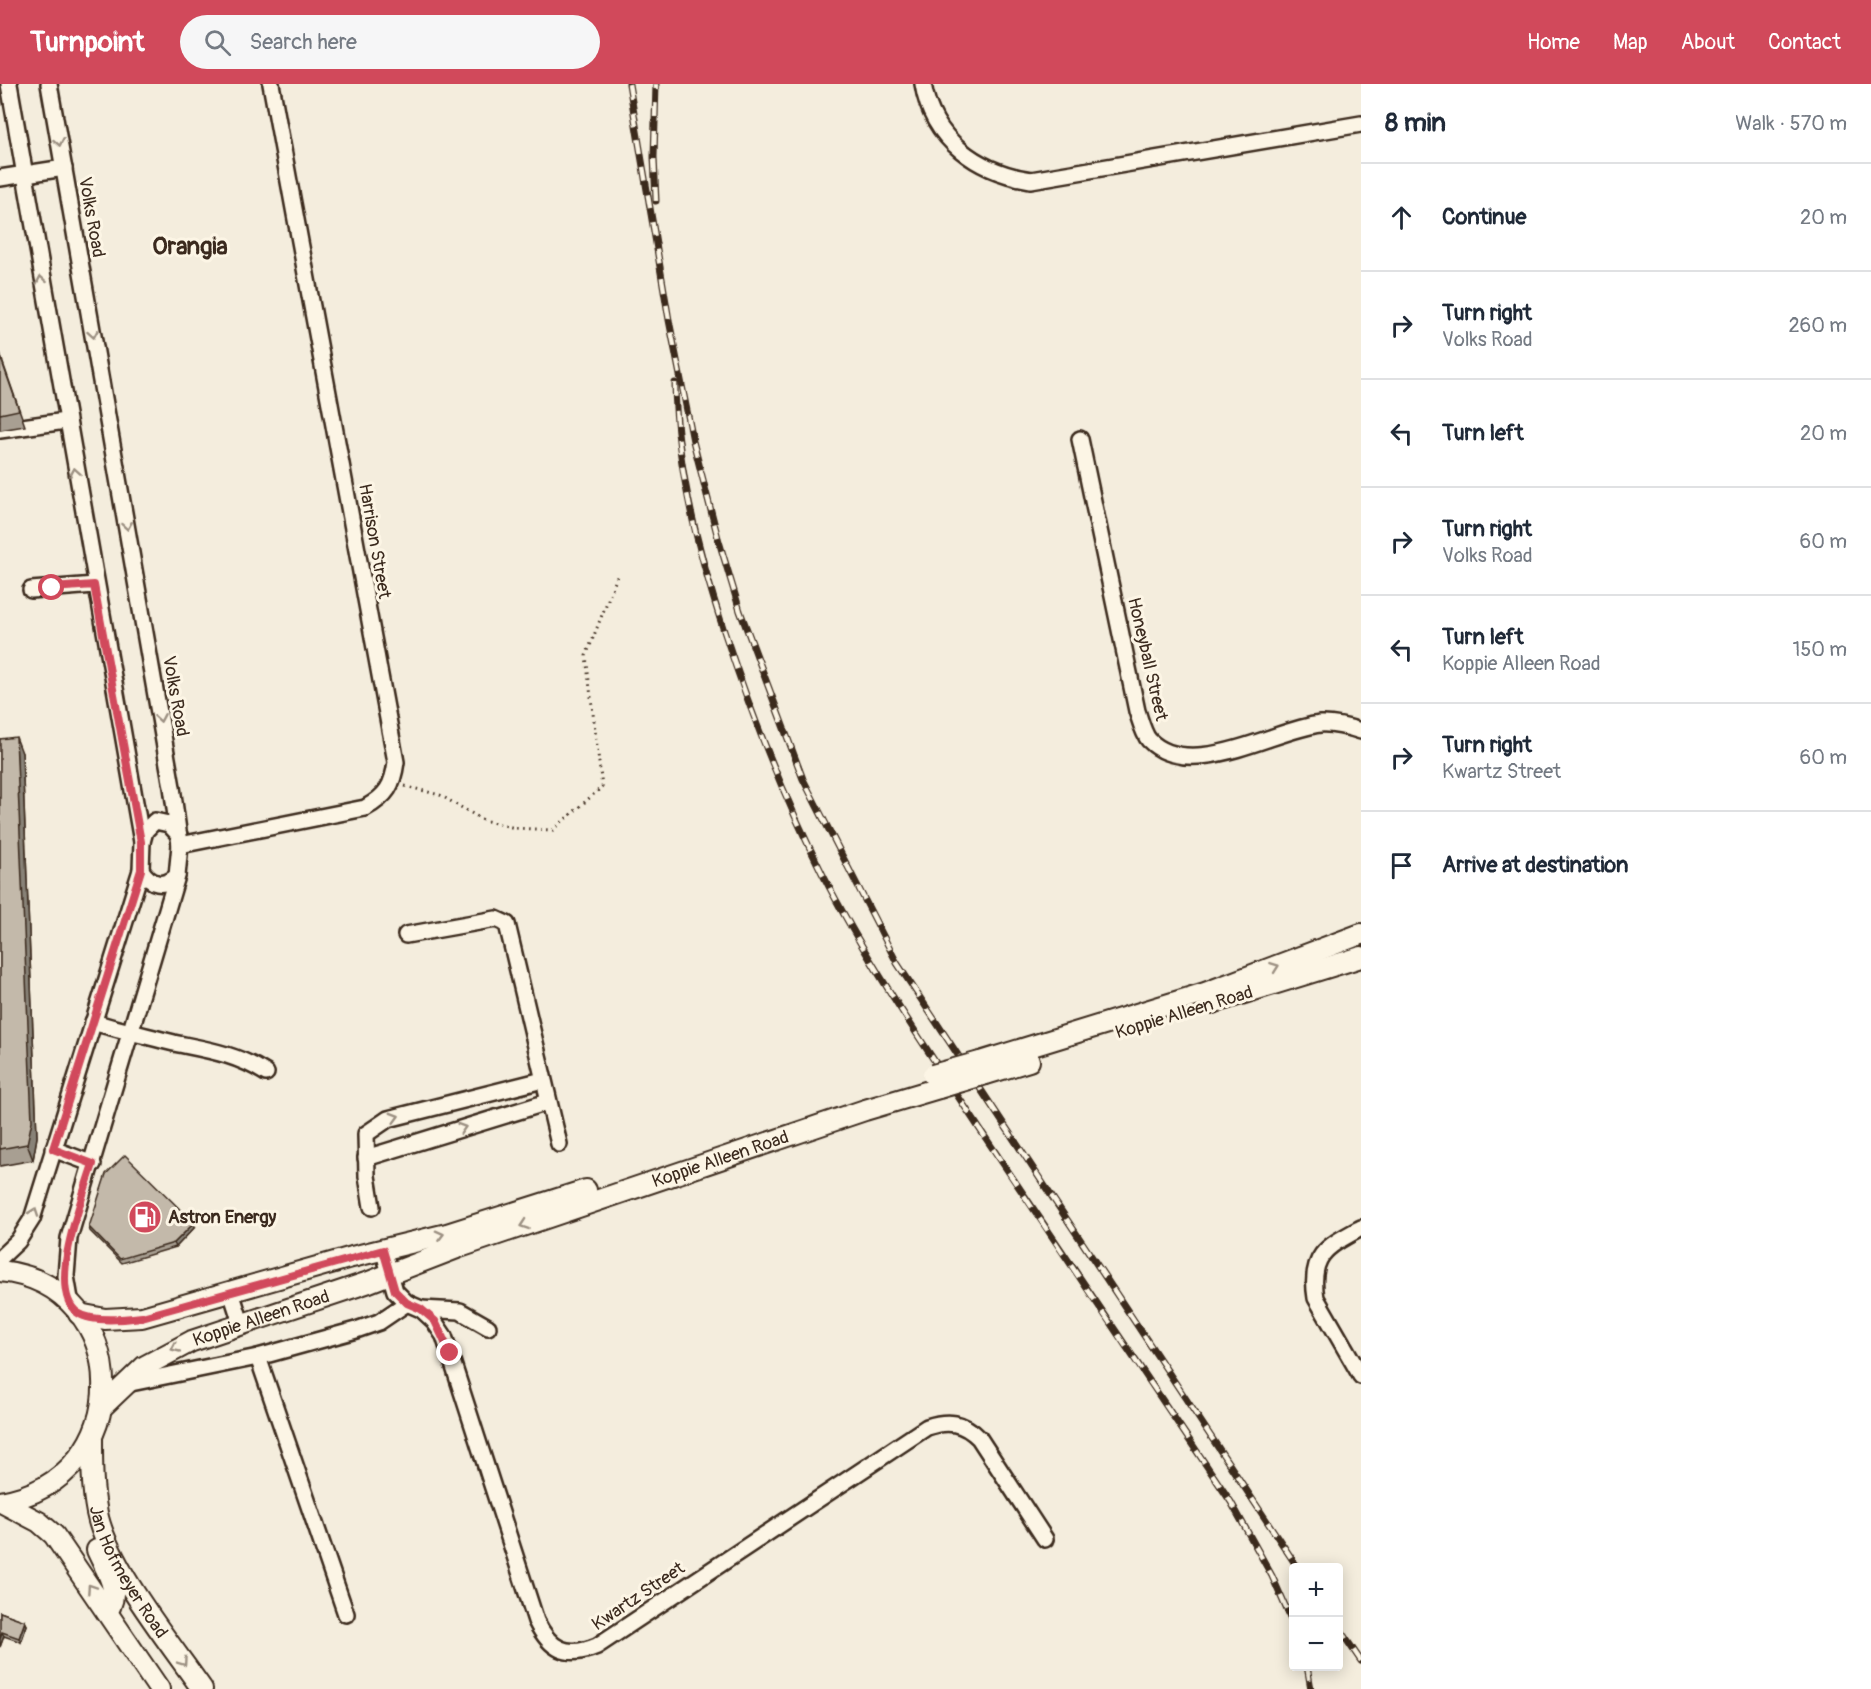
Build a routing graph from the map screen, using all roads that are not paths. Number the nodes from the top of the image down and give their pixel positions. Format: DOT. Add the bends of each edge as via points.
graph roads {
  1 [pos="9,84"];
  2 [pos="49,84"];
  3 [pos="271,84"];
  4 [pos="923,84"];
  5 [pos="1361,124"];
  6 [pos="64,168"];
  7 [pos="23,175"];
  8 [pos="0,178"];
  9 [pos="66,421"];
  10 [pos="0,430"];
  11 [pos="1080,439"];
  12 [pos="94,585"];
  13 [pos="31,590"];
  14 [pos="1361,730"];
  15 [pos="180,840"];
  16 [pos="141,842"];
  17 [pos="141,870"];
  18 [pos="177,876"];
  19 [pos="1361,934"];
  20 [pos="406,936"];
  21 [pos="1361,957"];
  22 [pos="93,1022"];
  23 [pos="132,1033"];
  24 [pos="983,1068"];
  25 [pos="266,1073"];
  26 [pos="543,1080"];
  27 [pos="936,1082"];
  28 [pos="548,1102"];
  29 [pos="559,1144"];
  30 [pos="53,1149"];
  31 [pos="366,1158"];
  32 [pos="93,1164"];
  33 [pos="372,1207"];
  34 [pos="1361,1228"];
  35 [pos="383,1250"];
  36 [pos="0,1258"];
  37 [pos="0,1271"];
  38 [pos="389,1274"];
  39 [pos="231,1292"];
  40 [pos="414,1306"];
  41 [pos="75,1309"];
  42 [pos="242,1326"];
  43 [pos="488,1328"];
  44 [pos="258,1357"];
  45 [pos="1361,1376"];
  46 [pos="126,1384"];
  47 [pos="103,1406"];
  48 [pos="92,1439"];
  49 [pos="93,1485"];
  50 [pos="1,1502"];
  51 [pos="1045,1539"];
  52 [pos="107,1612"];
  53 [pos="346,1614"];
  54 [pos="159,1689"];
  55 [pos="202,1689"];
  1 -- 7 [label="street"];
  2 -- 6 [label="street, Volks Road, one-way"];
  3 -- 15 [label="street, Harrison Street" via="396,762 393,783 381,799 365,808"];
  4 -- 5 [label="street" via="932,114 961,152 993,171 1031,180"];
  6 -- 7 [label="street"];
  6 -- 15 [label="street, Volks Road, one-way"];
  7 -- 8 [label="street"];
  9 -- 7 [label="street, one-way"];
  9 -- 10 [label="street"];
  12 -- 9 [label="street, one-way"];
  11 -- 14 [label="street, Honeyball Street" via="1137,711 1148,739 1167,753 1186,756 1223,752 1320,724"];
  12 -- 13 [label="street"];
  12 -- 16 [label="street"];
  15 -- 16 [label="street" via="169,824 155,822 145,831"];
  15 -- 18 [label="street, Volks Road"];
  16 -- 17 [label="street"];
  17 -- 18 [label="street" via="158,884"];
  17 -- 22 [label="street"];
  18 -- 23 [label="street, Volks Road"];
  24 -- 19 [label="main road, Koppie Alleen Road, one-way" via="1205,993"];
  20 -- 26 [label="street" via="496,919 507,924"];
  21 -- 24 [label="main road, Koppie Alleen Road"];
  22 -- 23 [label="street"];
  22 -- 30 [label="street"];
  23 -- 25 [label="street" via="220,1051 246,1060"];
  23 -- 32 [label="street, Volks Road"];
  24 -- 27 [label="main road, Koppie Alleen Road, bridge"];
  26 -- 28 [label="street"];
  31 -- 26 [label="street, one-way" via="366,1134 388,1119"];
  35 -- 27 [label="main road, Koppie Alleen Road, one-way" via="447,1234"];
  27 -- 38 [label="main road, Koppie Alleen Road, one-way"];
  28 -- 29 [label="street"];
  31 -- 28 [label="street, one-way"];
  30 -- 32 [label="street"];
  36 -- 30 [label="street, one-way" via="18,1241 32,1219"];
  31 -- 33 [label="street"];
  32 -- 41 [label="street, Volks Road" via="66,1258"];
  34 -- 45 [label="street" via="1320,1255 1314,1275 1316,1298"];
  35 -- 38 [label="street, Kwartz Street"];
  35 -- 39 [label="main road, Koppie Alleen Road"];
  37 -- 41 [label="main road" via="40,1282"];
  38 -- 40 [label="street, Kwartz Street" via="395,1291"];
  38 -- 42 [label="main road, Koppie Alleen Road"];
  39 -- 41 [label="main road, Koppie Alleen Road" via="142,1317 105,1319"];
  39 -- 42 [label="street"];
  40 -- 43 [label="street" via="460,1311"];
  40 -- 44 [label="street" via="379,1322"];
  40 -- 51 [label="street, Kwartz Street" via="435,1321 447,1346 536,1621 545,1639 563,1650 574,1653 597,1646 938,1423 963,1425 979,1438"];
  41 -- 47 [label="main road" via="100,1358 104,1373"];
  42 -- 46 [label="main road, Koppie Alleen Road, one-way" via="162,1354"];
  44 -- 46 [label="street"];
  44 -- 53 [label="street"];
  46 -- 47 [label="main road, Koppie Alleen Road"];
  47 -- 48 [label="main road"];
  48 -- 49 [label="main road, Jan Hofmeyer Road"];
  48 -- 50 [label="main road" via="81,1456 54,1482 29,1495"];
  49 -- 52 [label="main road" via="84,1515 113,1585 113,1603"];
  49 -- 55 [label="main road, Jan Hofmeyer Road, one-way" via="99,1522 115,1558"];
  52 -- 50 [label="main road, Jan Hofmeyer Road, one-way" via="54,1535"];
  52 -- 54 [label="main road, Jan Hofmeyer Road"];
}
